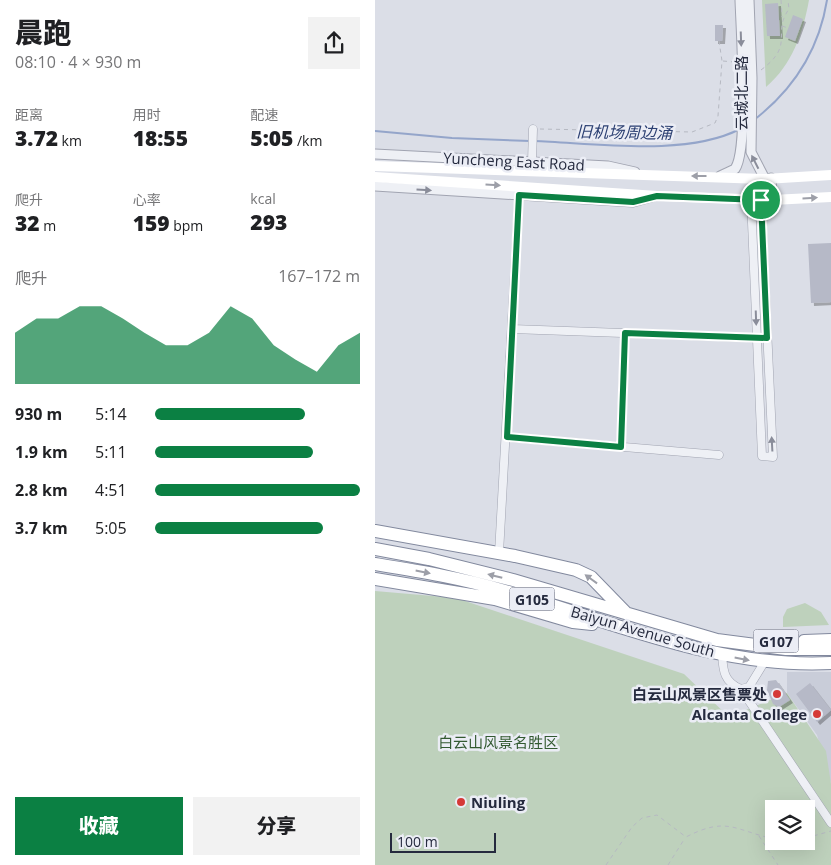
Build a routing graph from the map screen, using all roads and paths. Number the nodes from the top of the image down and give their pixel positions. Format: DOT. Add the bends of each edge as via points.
graph roads {
  1 [pos="740,0"];
  2 [pos="749,0"];
  3 [pos="781,0"];
  4 [pos="787,0"];
  5 [pos="782,18"];
  6 [pos="782,26"];
  7 [pos="788,28"];
  8 [pos="719,41"];
  9 [pos="722,62"];
  10 [pos="742,62"];
  11 [pos="761,70"];
  12 [pos="747,78"];
  13 [pos="533,129"];
  14 [pos="745,144"];
  15 [pos="375,154"];
  16 [pos="531,158"];
  17 [pos="375,166"];
  18 [pos="831,175"];
  19 [pos="652,176"];
  20 [pos="720,176"];
  21 [pos="375,177"];
  22 [pos="768,178"];
  23 [pos="375,186"];
  24 [pos="519,195"];
  25 [pos="657,196"];
  26 [pos="831,197"];
  27 [pos="756,200"];
  28 [pos="772,200"];
  29 [pos="512,329"];
  30 [pos="625,333"];
  31 [pos="757,338"];
  32 [pos="767,338"];
  33 [pos="507,437"];
  34 [pos="621,447"];
  35 [pos="719,455"];
  36 [pos="375,531"];
  37 [pos="375,549"];
  38 [pos="499,553"];
  39 [pos="375,564"];
  40 [pos="375,579"];
  41 [pos="626,613"];
  42 [pos="618,626"];
  43 [pos="831,640"];
  44 [pos="720,641"];
  45 [pos="831,648"];
  46 [pos="722,654"];
  47 [pos="831,656"];
  48 [pos="765,661"];
  49 [pos="831,664"];
  50 [pos="741,689"];
  51 [pos="831,822"];
  52 [pos="831,831"];
  53 [pos="815,835"];
  54 [pos="759,836"];
  55 [pos="686,837"];
  56 [pos="765,837"];
  57 [pos="606,865"];
  58 [pos="668,865"];
  59 [pos="778,865"];
  1 -- 10 [label="street, 云城北二路, one-way"];
  2 -- 12 [label="street, 云城北二路"];
  3 -- 5 [label="path"];
  4 -- 5 [label="path" via="789,9"];
  5 -- 6 [label="path"];
  6 -- 7 [label="path"];
  6 -- 11 [label="path" via="780,52"];
  8 -- 9 [label="path"];
  9 -- 10 [label="path"];
  9 -- 13 [label="path" via="718,116 715,122 692,132"];
  10 -- 12 [label="street, 云城北二路"];
  12 -- 14 [label="street, 云城北二路"];
  13 -- 16 [label="street"];
  14 -- 20 [label="street, 云城北二路" via="737,166"];
  22 -- 14 [label="street, 云城北二路, one-way" via="755,164"];
  15 -- 16 [label="street, Yuncheng East Road"];
  16 -- 19 [label="street, Yuncheng East Road" via="608,166"];
  17 -- 19 [label="main road, Yuncheng East Road"];
  18 -- 22 [label="main road, Yuncheng East Road"];
  20 -- 19 [label="main road, Yuncheng East Road, one-way"];
  20 -- 22 [label="main road, Yuncheng East Road"];
  21 -- 25 [label="main road, Yuncheng East Road, one-way"];
  22 -- 28 [label="street"];
  23 -- 24 [label="street, Yuncheng East Road, one-way"];
  24 -- 25 [label="street, Yuncheng East Road" via="633,202"];
  24 -- 29 [label="street"];
  25 -- 27 [label="main road, Yuncheng East Road"];
  28 -- 26 [label="main road, Yuncheng East Road, one-way"];
  27 -- 28 [label="main road, Yuncheng East Road"];
  27 -- 31 [label="street, one-way"];
  27 -- 32 [label="street"];
  29 -- 30 [label="street"];
  29 -- 33 [label="street"];
  30 -- 31 [label="street"];
  30 -- 34 [label="street"];
  31 -- 32 [label="street"];
  31 -- 32 [label="street, one-way" via="762,456 773,457"];
  33 -- 34 [label="street"];
  33 -- 38 [label="street"];
  34 -- 35 [label="street"];
  36 -- 38 [label="highway"];
  41 -- 37 [label="highway, Baiyun Avenue South / G105, one-way" via="485,573"];
  41 -- 38 [label="highway, one-way" via="591,577 576,570"];
  39 -- 42 [label="highway, Baiyun Avenue South / G105, one-way" via="503,590"];
  40 -- 42 [label="highway" via="495,599 573,622"];
  41 -- 44 [label="highway, Baiyun Avenue South / G105"];
  42 -- 46 [label="highway, Baiyun Avenue South / G105"];
  43 -- 44 [label="highway, Baiyun Avenue South / G107" via="743,638"];
  44 -- 45 [label="highway, Baiyun Avenue South / G105" via="786,649"];
  46 -- 48 [label="highway, Baiyun Avenue South / G105, one-way"];
  46 -- 50 [label="street" via="728,682"];
  47 -- 48 [label="highway, Baiyun Avenue South / G105"];
  48 -- 49 [label="highway, Baiyun Avenue South / G107"];
  48 -- 50 [label="street" via="749,687"];
  50 -- 51 [label="street"];
  52 -- 53 [label="path"];
  54 -- 55 [label="path" via="731,825 700,830"];
  54 -- 56 [label="path"];
  54 -- 59 [label="path"];
  55 -- 57 [label="path" via="657,815 642,818"];
  55 -- 58 [label="path"];
}
